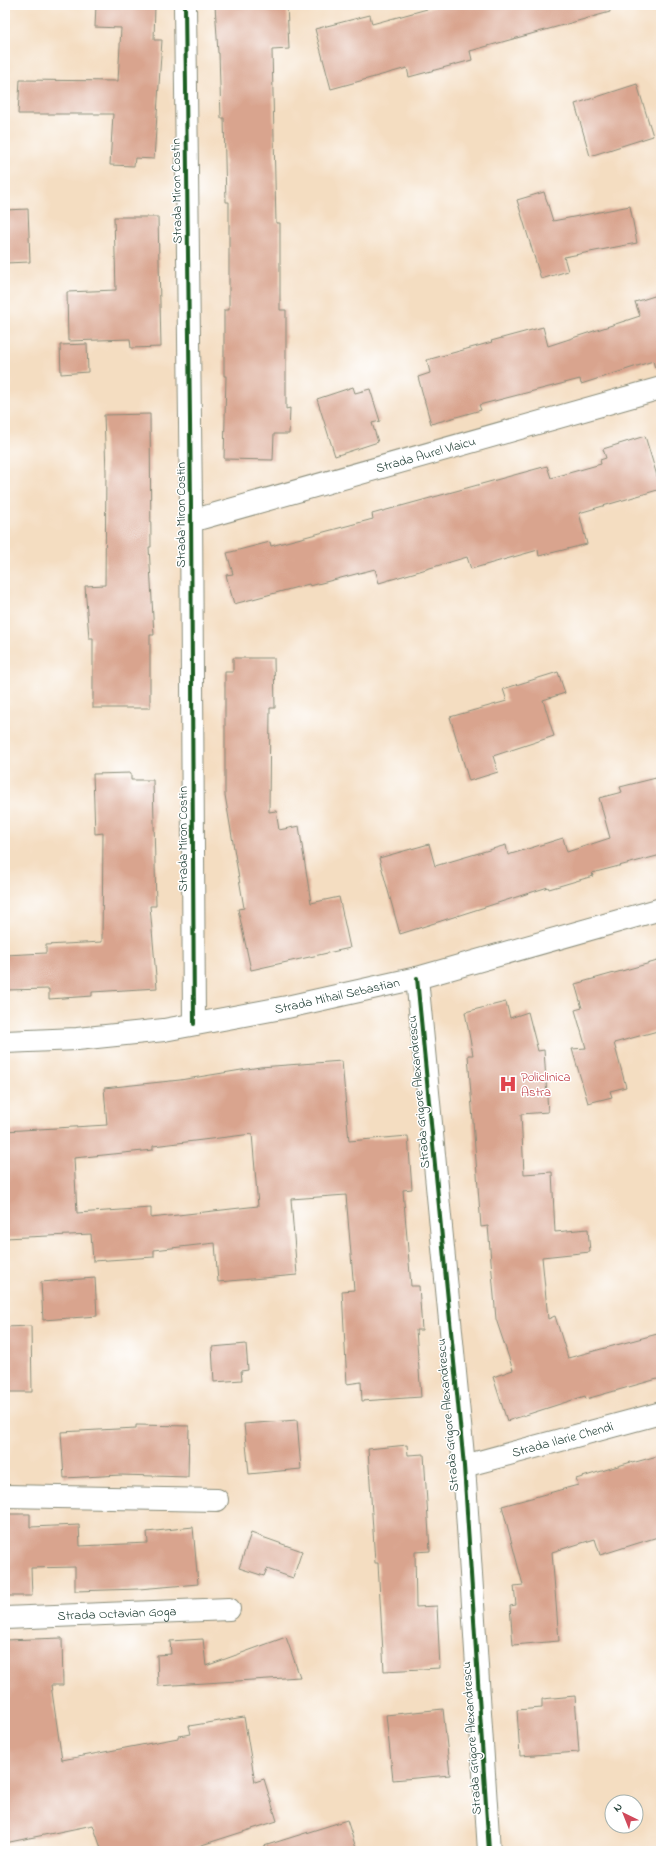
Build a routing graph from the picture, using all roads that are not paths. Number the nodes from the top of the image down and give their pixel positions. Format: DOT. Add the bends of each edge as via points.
graph roads {
  1 [pos="185,5"];
  2 [pos="661,388"];
  3 [pos="191,521"];
  4 [pos="661,909"];
  5 [pos="417,978"];
  6 [pos="194,1024"];
  7 [pos="5,1042"];
  8 [pos="661,1413"];
  9 [pos="464,1466"];
  10 [pos="5,1496"];
  11 [pos="217,1500"];
  12 [pos="229,1609"];
  13 [pos="5,1618"];
  14 [pos="489,1851"];
  1 -- 3 [label="street, Strada Miron Costin"];
  2 -- 3 [label="street, Strada Aurel Vlaicu"];
  3 -- 6 [label="street, Strada Miron Costin"];
  4 -- 5 [label="street, Strada Mihail Sebastian"];
  5 -- 6 [label="street, Strada Mihail Sebastian" via="287,1007"];
  5 -- 9 [label="street, Strada Grigore Alexandrescu"];
  6 -- 7 [label="street, Strada Mihail Sebastian" via="124,1035"];
  8 -- 9 [label="street, Strada Ilarie Chendi"];
  9 -- 14 [label="street, Strada Grigore Alexandrescu"];
  10 -- 11 [label="street"];
  12 -- 13 [label="street, Strada Octavian Goga"];
}
